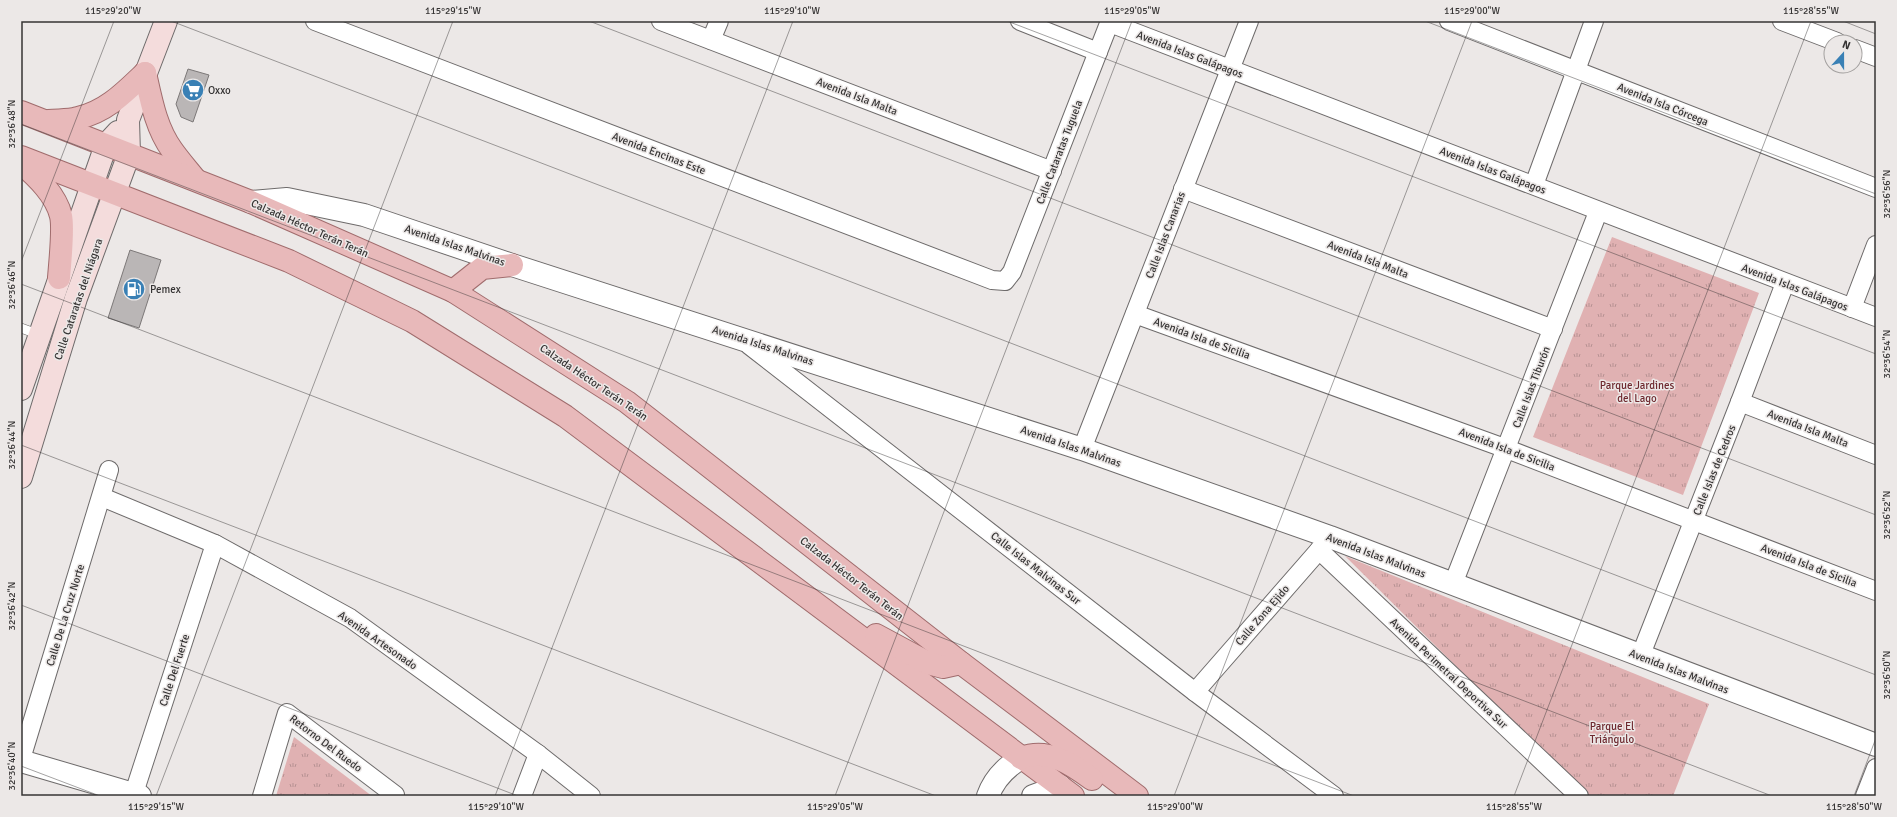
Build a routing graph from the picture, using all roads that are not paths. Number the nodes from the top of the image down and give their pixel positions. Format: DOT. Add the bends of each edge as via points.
graph roads {
  1 [pos="166,21"];
  2 [pos="315,21"];
  3 [pos="662,21"];
  4 [pos="719,21"];
  5 [pos="1020,21"];
  6 [pos="1249,21"];
  7 [pos="1449,21"];
  8 [pos="1594,21"];
  9 [pos="1782,21"];
  10 [pos="1110,22"];
  11 [pos="1823,37"];
  12 [pos="711,40"];
  13 [pos="1098,52"];
  14 [pos="1863,52"];
  15 [pos="1876,57"];
  16 [pos="1229,70"];
  17 [pos="1576,70"];
  18 [pos="145,74"];
  19 [pos="21,112"];
  20 [pos="128,120"];
  21 [pos="46,122"];
  22 [pos="106,145"];
  23 [pos="129,154"];
  24 [pos="21,157"];
  25 [pos="21,162"];
  26 [pos="1052,171"];
  27 [pos="196,180"];
  28 [pos="91,184"];
  29 [pos="1534,186"];
  30 [pos="1876,188"];
  31 [pos="1183,189"];
  32 [pos="115,194"];
  33 [pos="251,202"];
  34 [pos="1598,212"];
  35 [pos="1876,245"];
  36 [pos="512,264"];
  37 [pos="59,278"];
  38 [pos="1005,281"];
  39 [pos="1784,283"];
  40 [pos="453,291"];
  41 [pos="1852,308"];
  42 [pos="1135,314"];
  43 [pos="1876,317"];
  44 [pos="1553,329"];
  45 [pos="30,331"];
  46 [pos="739,337"];
  47 [pos="21,389"];
  48 [pos="1740,402"];
  49 [pos="1082,449"];
  50 [pos="1507,449"];
  51 [pos="1876,455"];
  52 [pos="109,470"];
  53 [pos="21,477"];
  54 [pos="102,497"];
  55 [pos="1694,521"];
  56 [pos="1325,543"];
  57 [pos="215,544"];
  58 [pos="1453,584"];
  59 [pos="1876,591"];
  60 [pos="826,612"];
  61 [pos="1640,657"];
  62 [pos="961,663"];
  63 [pos="1195,692"];
  64 [pos="1876,745"];
  65 [pos="538,754"];
  66 [pos="1021,758"];
  67 [pos="21,760"];
  68 [pos="1876,768"];
  69 [pos="1067,791"];
  70 [pos="136,795"];
  71 [pos="262,796"];
  72 [pos="395,796"];
  73 [pos="522,796"];
  74 [pos="591,796"];
  75 [pos="988,796"];
  76 [pos="1033,796"];
  77 [pos="1116,796"];
  78 [pos="1137,796"];
  79 [pos="1334,796"];
  80 [pos="1579,796"];
  81 [pos="1865,796"];
  1 -- 18 [label="main road, Calle Cataratas del Niágara"];
  2 -- 38 [label="street, Avenida Encinas Este" via="992,280"];
  3 -- 12 [label="street, Avenida Isla Malta"];
  4 -- 12 [label="street"];
  5 -- 13 [label="street"];
  6 -- 16 [label="street, Calle Islas Canarias"];
  7 -- 17 [label="street, Avenida Isla Córcega"];
  8 -- 17 [label="street"];
  9 -- 11 [label="street"];
  10 -- 13 [label="street, Calle Cataratas Tuguela"];
  10 -- 16 [label="street, Avenida Islas Galápagos"];
  12 -- 26 [label="street, Avenida Isla Malta"];
  13 -- 26 [label="street, Calle Cataratas Tuguela"];
  14 -- 15 [label="street"];
  16 -- 29 [label="street, Avenida Islas Galápagos"];
  16 -- 31 [label="street, Calle Islas Canarias"];
  17 -- 29 [label="street"];
  17 -- 30 [label="street, Avenida Isla Córcega"];
  18 -- 20 [label="main road, Calle Cataratas del Niágara"];
  18 -- 21 [label="main road" via="117,100 98,112 77,119"];
  18 -- 27 [label="main road" via="161,130 171,149"];
  19 -- 21 [label="main road, Calzada Héctor Terán Terán"];
  20 -- 22 [label="main road, Calle Cataratas del Niágara"];
  20 -- 23 [label="main road, Calle Cataratas del Niágara"];
  21 -- 22 [label="main road, Calzada Héctor Terán Terán"];
  22 -- 23 [label="main road, Calzada Héctor Terán Terán"];
  22 -- 28 [label="main road, Calle Cataratas del Niágara"];
  23 -- 27 [label="main road, Calzada Héctor Terán Terán"];
  23 -- 32 [label="main road, Calle Cataratas del Niágara"];
  24 -- 28 [label="main road"];
  25 -- 37 [label="main road" via="57,203 62,218"];
  26 -- 38 [label="street, Calle Cataratas Tuguela" via="1012,272"];
  27 -- 33 [label="main road, Calzada Héctor Terán Terán"];
  28 -- 32 [label="main road"];
  28 -- 37 [label="main road, Calle Cataratas del Niágara"];
  29 -- 34 [label="street, Avenida Islas Galápagos"];
  31 -- 42 [label="street, Calle Islas Canarias"];
  31 -- 44 [label="street, Avenida Isla Malta"];
  32 -- 53 [label="main road, Calle Cataratas del Niágara" via="76,298"];
  32 -- 60 [label="main road" via="289,261 412,321 566,416"];
  33 -- 36 [label="street, Avenida Islas Malvinas" via="287,199 364,215"];
  33 -- 40 [label="main road, Calzada Héctor Terán Terán"];
  34 -- 39 [label="street, Avenida Islas Galápagos"];
  34 -- 44 [label="street, Calle Islas Tiburón"];
  35 -- 41 [label="street"];
  36 -- 40 [label="main road" via="482,268"];
  36 -- 46 [label="street, Avenida Islas Malvinas"];
  37 -- 45 [label="main road, Calle Cataratas del Niágara"];
  39 -- 41 [label="street, Avenida Islas Galápagos"];
  39 -- 48 [label="street, Calle Islas de Cedros"];
  40 -- 62 [label="main road, Calzada Héctor Terán Terán" via="627,402"];
  41 -- 43 [label="street, Avenida Islas Galápagos"];
  42 -- 49 [label="street, Calle Islas Canarias"];
  42 -- 50 [label="street, Avenida Isla de Sicilia"];
  44 -- 50 [label="street, Calle Islas Tiburón"];
  45 -- 47 [label="main road, Calle Cataratas del Niágara"];
  46 -- 49 [label="street, Avenida Islas Malvinas"];
  46 -- 63 [label="street, Calle Islas Malvinas Sur"];
  48 -- 51 [label="street, Avenida Isla Malta"];
  48 -- 55 [label="street, Calle Islas de Cedros"];
  49 -- 56 [label="street, Avenida Islas Malvinas"];
  50 -- 55 [label="street, Avenida Isla de Sicilia"];
  50 -- 58 [label="street, Calle Islas Tiburón"];
  52 -- 54 [label="street, Calle De La Cruz Norte"];
  54 -- 57 [label="street, Avenida Artesonado"];
  54 -- 67 [label="street, Calle De La Cruz Norte"];
  55 -- 59 [label="street, Avenida Isla de Sicilia"];
  55 -- 61 [label="street, Calle Islas de Cedros"];
  56 -- 58 [label="street, Avenida Islas Malvinas"];
  56 -- 63 [label="street, Calle Zona Ejido"];
  56 -- 80 [label="street, Avenida Perimetral Deportiva Sur"];
  57 -- 65 [label="street, Avenida Artesonado" via="350,618"];
  57 -- 70 [label="street, Calle Del Fuerte"];
  58 -- 61 [label="street, Avenida Islas Malvinas"];
  60 -- 62 [label="main road" via="853,622 928,664 943,667"];
  60 -- 66 [label="main road"];
  61 -- 64 [label="street, Avenida Islas Malvinas"];
  62 -- 78 [label="main road, Calzada Héctor Terán Terán"];
  63 -- 79 [label="street, Calle Islas Malvinas Sur"];
  65 -- 73 [label="street"];
  65 -- 74 [label="street, Avenida Artesonado"];
  66 -- 69 [label="main road"];
  66 -- 75 [label="street" via="1008,765"];
  66 -- 77 [label="main road" via="1031,754 1056,757 1071,764"];
  67 -- 70 [label="street"];
  68 -- 81 [label="street"];
  69 -- 76 [label="street"];
  71 -- 72 [label="street, Retorno Del Ruedo" via="286,713"];
}
